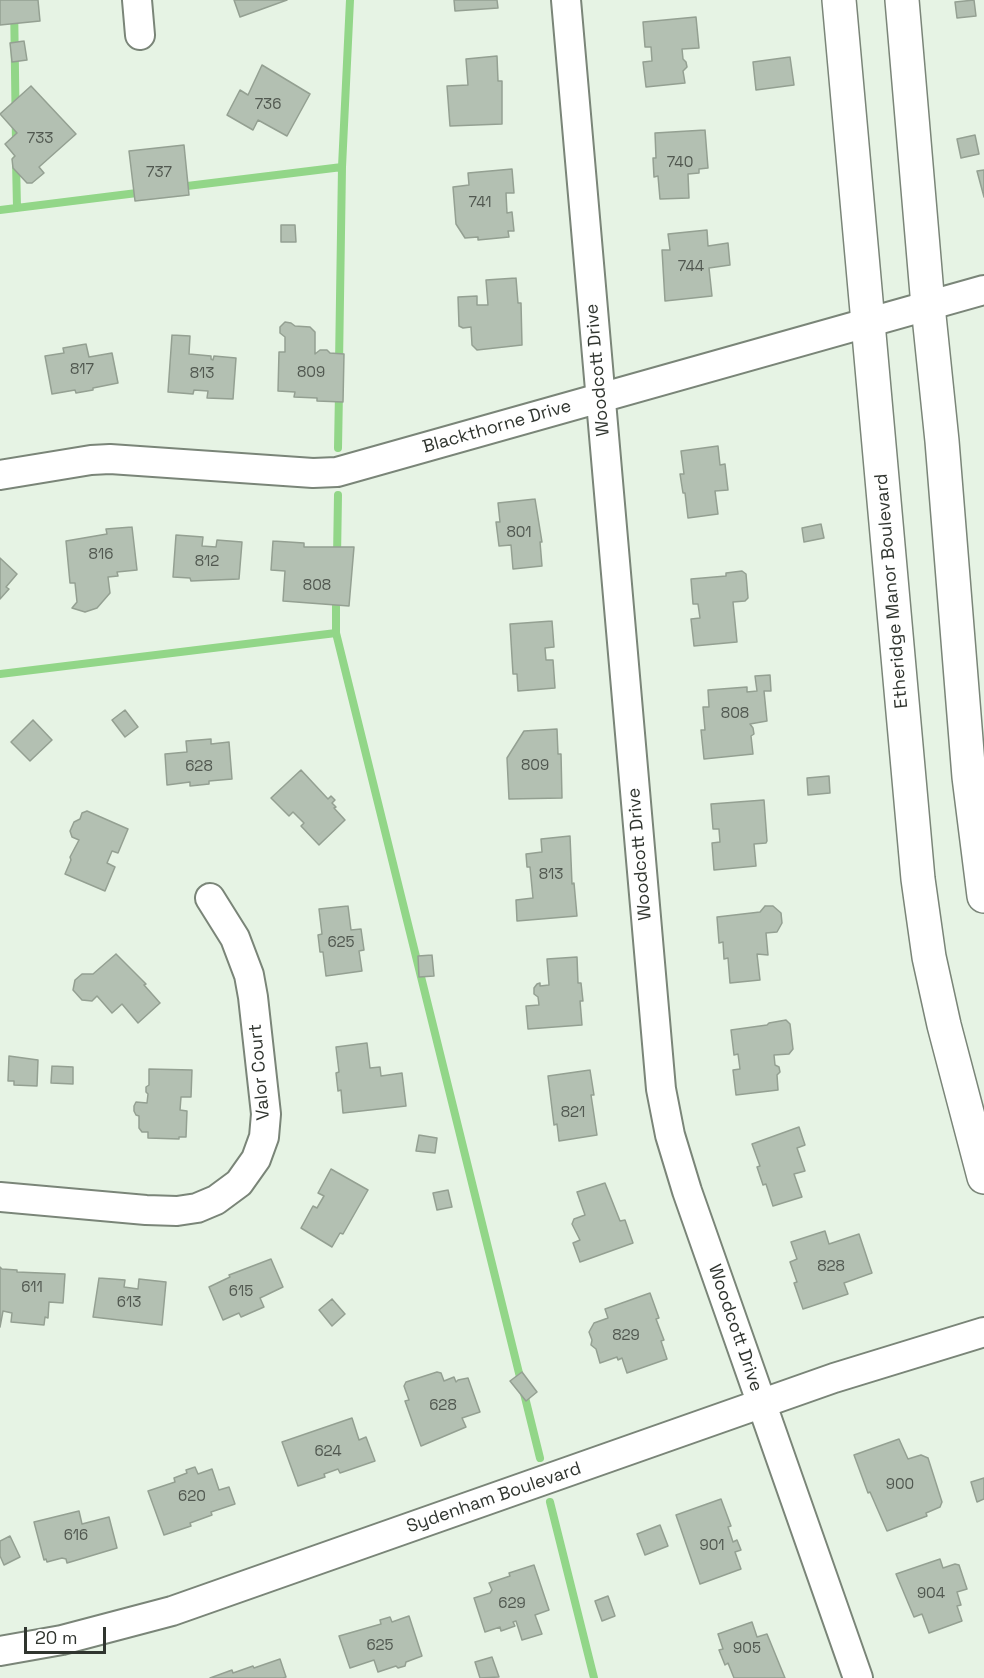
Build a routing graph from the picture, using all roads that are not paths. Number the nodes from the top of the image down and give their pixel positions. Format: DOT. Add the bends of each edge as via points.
graph roads {
  1 [pos="137,0"];
  2 [pos="566,0"];
  3 [pos="839,0"];
  4 [pos="902,0"];
  5 [pos="140,35"];
  6 [pos="984,290"];
  7 [pos="928,306"];
  8 [pos="868,322"];
  9 [pos="601,398"];
  10 [pos="0,475"];
  11 [pos="984,896"];
  12 [pos="210,897"];
  13 [pos="984,1177"];
  14 [pos="0,1197"];
  15 [pos="984,1332"];
  16 [pos="762,1404"];
  17 [pos="0,1651"];
  18 [pos="858,1678"];
  1 -- 5 [label="street"];
  2 -- 9 [label="street, Woodcott Drive"];
  3 -- 8 [label="main road, Etheridge Manor Boulevard"];
  4 -- 7 [label="main road"];
  6 -- 7 [label="street, Blackthorne Drive"];
  7 -- 8 [label="street, Blackthorne Drive"];
  7 -- 11 [label="main road" via="969,777"];
  8 -- 9 [label="street, Blackthorne Drive"];
  8 -- 13 [label="main road, Etheridge Manor Boulevard" via="918,879 944,1025"];
  9 -- 10 [label="street, Blackthorne Drive" via="337,472 110,459"];
  9 -- 16 [label="street, Woodcott Drive" via="661,1089 687,1191"];
  12 -- 14 [label="street, Valor Court" via="235,938 254,997 266,1114 264,1137 256,1159 239,1183 216,1200 177,1211"];
  15 -- 16 [label="street, Sydenham Boulevard"];
  16 -- 17 [label="street, Sydenham Boulevard" via="172,1611 62,1640"];
  16 -- 18 [label="street, Woodcott Drive"];
}
